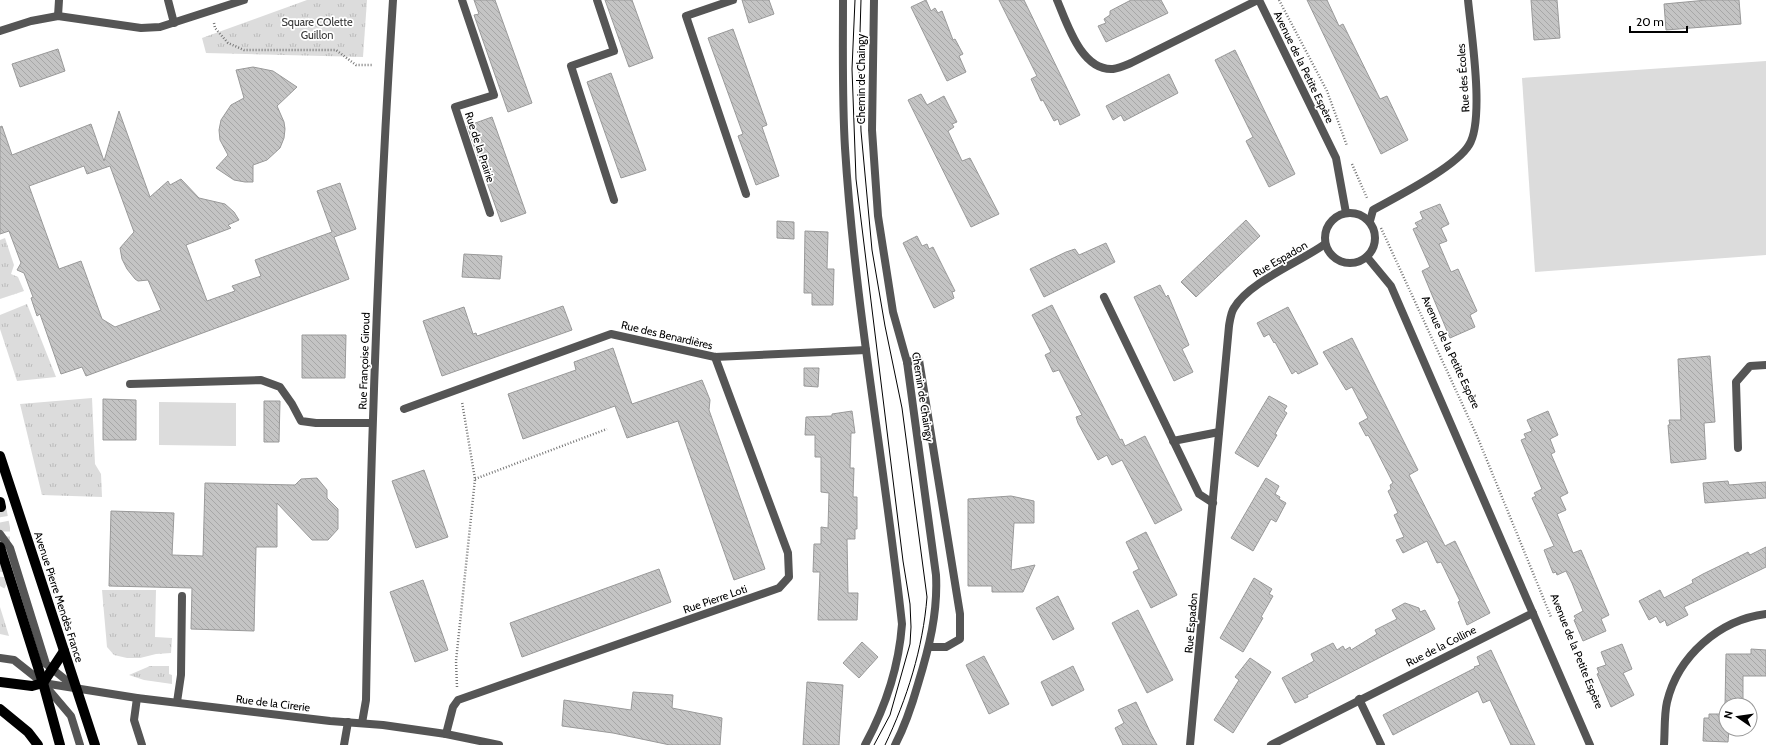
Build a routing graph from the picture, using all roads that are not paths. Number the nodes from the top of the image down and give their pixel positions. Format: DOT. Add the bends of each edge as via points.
graph roads {
  1 [pos="60,0"];
  2 [pos="168,0"];
  3 [pos="244,0"];
  4 [pos="393,0"];
  5 [pos="462,0"];
  6 [pos="597,0"];
  7 [pos="733,0"];
  8 [pos="843,0"];
  9 [pos="874,0"];
  10 [pos="1057,0"];
  11 [pos="1259,0"];
  12 [pos="1468,0"];
  13 [pos="58,16"];
  14 [pos="174,23"];
  15 [pos="0,30"];
  16 [pos="746,194"];
  17 [pos="614,200"];
  18 [pos="490,212"];
  19 [pos="1346,212"];
  20 [pos="1370,221"];
  21 [pos="1325,244"];
  22 [pos="1367,257"];
  23 [pos="1104,298"];
  24 [pos="866,350"];
  25 [pos="716,357"];
  26 [pos="908,362"];
  27 [pos="1766,365"];
  28 [pos="130,384"];
  29 [pos="404,409"];
  30 [pos="372,423"];
  31 [pos="1219,432"];
  32 [pos="1173,441"];
  33 [pos="1738,448"];
  34 [pos="0,456"];
  35 [pos="1213,503"];
  36 [pos="0,534"];
  37 [pos="0,548"];
  38 [pos="182,596"];
  39 [pos="1533,613"];
  40 [pos="1766,614"];
  41 [pos="929,647"];
  42 [pos="64,651"];
  43 [pos="0,658"];
  44 [pos="52,669"];
  45 [pos="0,682"];
  46 [pos="43,683"];
  47 [pos="77,689"];
  48 [pos="137,698"];
  49 [pos="1359,699"];
  50 [pos="177,702"];
  51 [pos="0,709"];
  52 [pos="348,722"];
  53 [pos="362,723"];
  54 [pos="446,734"];
  55 [pos="38,745"];
  56 [pos="60,745"];
  57 [pos="80,745"];
  58 [pos="95,745"];
  59 [pos="142,745"];
  60 [pos="344,745"];
  61 [pos="499,745"];
  62 [pos="865,745"];
  63 [pos="895,745"];
  64 [pos="1190,745"];
  65 [pos="1271,745"];
  66 [pos="1381,745"];
  67 [pos="1590,745"];
  68 [pos="1664,745"];
  1 -- 13 [label="street"];
  2 -- 14 [label="street"];
  3 -- 14 [label="street"];
  4 -- 30 [label="street, Rue Françoise Giroud" via="384,127"];
  5 -- 18 [label="street, Rue de la Prairie" via="494,95 455,108"];
  6 -- 17 [label="street" via="614,51 571,66"];
  7 -- 16 [label="street" via="686,16"];
  8 -- 24 [label="street, Chemin de Chaingy" via="845,148"];
  9 -- 26 [label="street, Chemin de Chaingy" via="872,130 878,216 893,312"];
  10 -- 11 [label="street, Avenue de la Petite Espère" via="1079,49 1088,59 1100,66 1113,69 1131,63"];
  11 -- 19 [label="street, Avenue de la Petite Espère" via="1336,158"];
  12 -- 20 [label="street, Rue des Écoles" via="1477,100 1476,123 1469,145 1458,158 1373,210"];
  13 -- 14 [label="street" via="141,28"];
  13 -- 15 [label="street"];
  19 -- 20 [label="street" via="1363,215"];
  19 -- 21 [label="street" via="1338,215 1326,228"];
  20 -- 22 [label="street" via="1376,236 1372,251"];
  21 -- 22 [label="street" via="1329,252 1342,262 1351,264"];
  21 -- 31 [label="street, Rue Espadon" via="1252,288 1234,308 1229,326"];
  22 -- 39 [label="street" via="1391,286"];
  23 -- 32 [label="street"];
  24 -- 25 [label="street, Rue des Benardières"];
  24 -- 62 [label="street, Chemin de Chaingy" via="902,624 900,647 892,678"];
  25 -- 29 [label="street, Rue des Benardières" via="611,334"];
  25 -- 54 [label="street, Rue Pierre Loti" via="788,553 789,577 779,588 458,700 453,707"];
  26 -- 41 [label="street, Chemin de Chaingy" via="936,575 936,610"];
  26 -- 41 [label="street" via="919,360 960,614 960,639 946,648"];
  27 -- 33 [label="street" via="1750,366 1736,382"];
  28 -- 30 [label="street" via="261,380 280,387 301,421"];
  30 -- 53 [label="street, Rue Françoise Giroud" via="366,700"];
  31 -- 32 [label="street"];
  31 -- 35 [label="street, Rue Espadon"];
  32 -- 35 [label="street" via="1200,494"];
  34 -- 42 [label="main road, Avenue Pierre Mendès France"];
  35 -- 64 [label="street, Rue Espadon"];
  36 -- 44 [label="street" via="10,548 46,664"];
  37 -- 46 [label="main road"];
  38 -- 50 [label="street" via="181,675"];
  39 -- 49 [label="street, Rue de la Colline"];
  39 -- 67 [label="street"];
  40 -- 68 [label="street" via="1753,616 1716,632 1692,652 1675,678 1667,703"];
  41 -- 63 [label="street, Chemin de Chaingy" via="909,712"];
  42 -- 44 [label="main road"];
  42 -- 47 [label="main road, Avenue Pierre Mendès France"];
  43 -- 46 [label="street" via="14,660"];
  44 -- 46 [label="main road"];
  44 -- 47 [label="street"];
  45 -- 46 [label="main road" via="32,686"];
  46 -- 47 [label="street, Rue de la Cirerie"];
  46 -- 56 [label="main road"];
  46 -- 57 [label="street" via="71,716"];
  47 -- 48 [label="street, Rue de la Cirerie"];
  47 -- 58 [label="main road, Avenue Pierre Mendès France"];
  48 -- 50 [label="street, Rue de la Cirerie"];
  48 -- 59 [label="street" via="134,720"];
  49 -- 65 [label="street, Rue de la Colline"];
  49 -- 66 [label="street"];
  50 -- 52 [label="street, Rue de la Cirerie"];
  51 -- 55 [label="main road" via="28,732"];
  52 -- 53 [label="street, Rue de la Cirerie"];
  52 -- 60 [label="street"];
  53 -- 54 [label="street, Rue de la Cirerie"];
  54 -- 61 [label="street, Rue de la Cirerie"];
}
